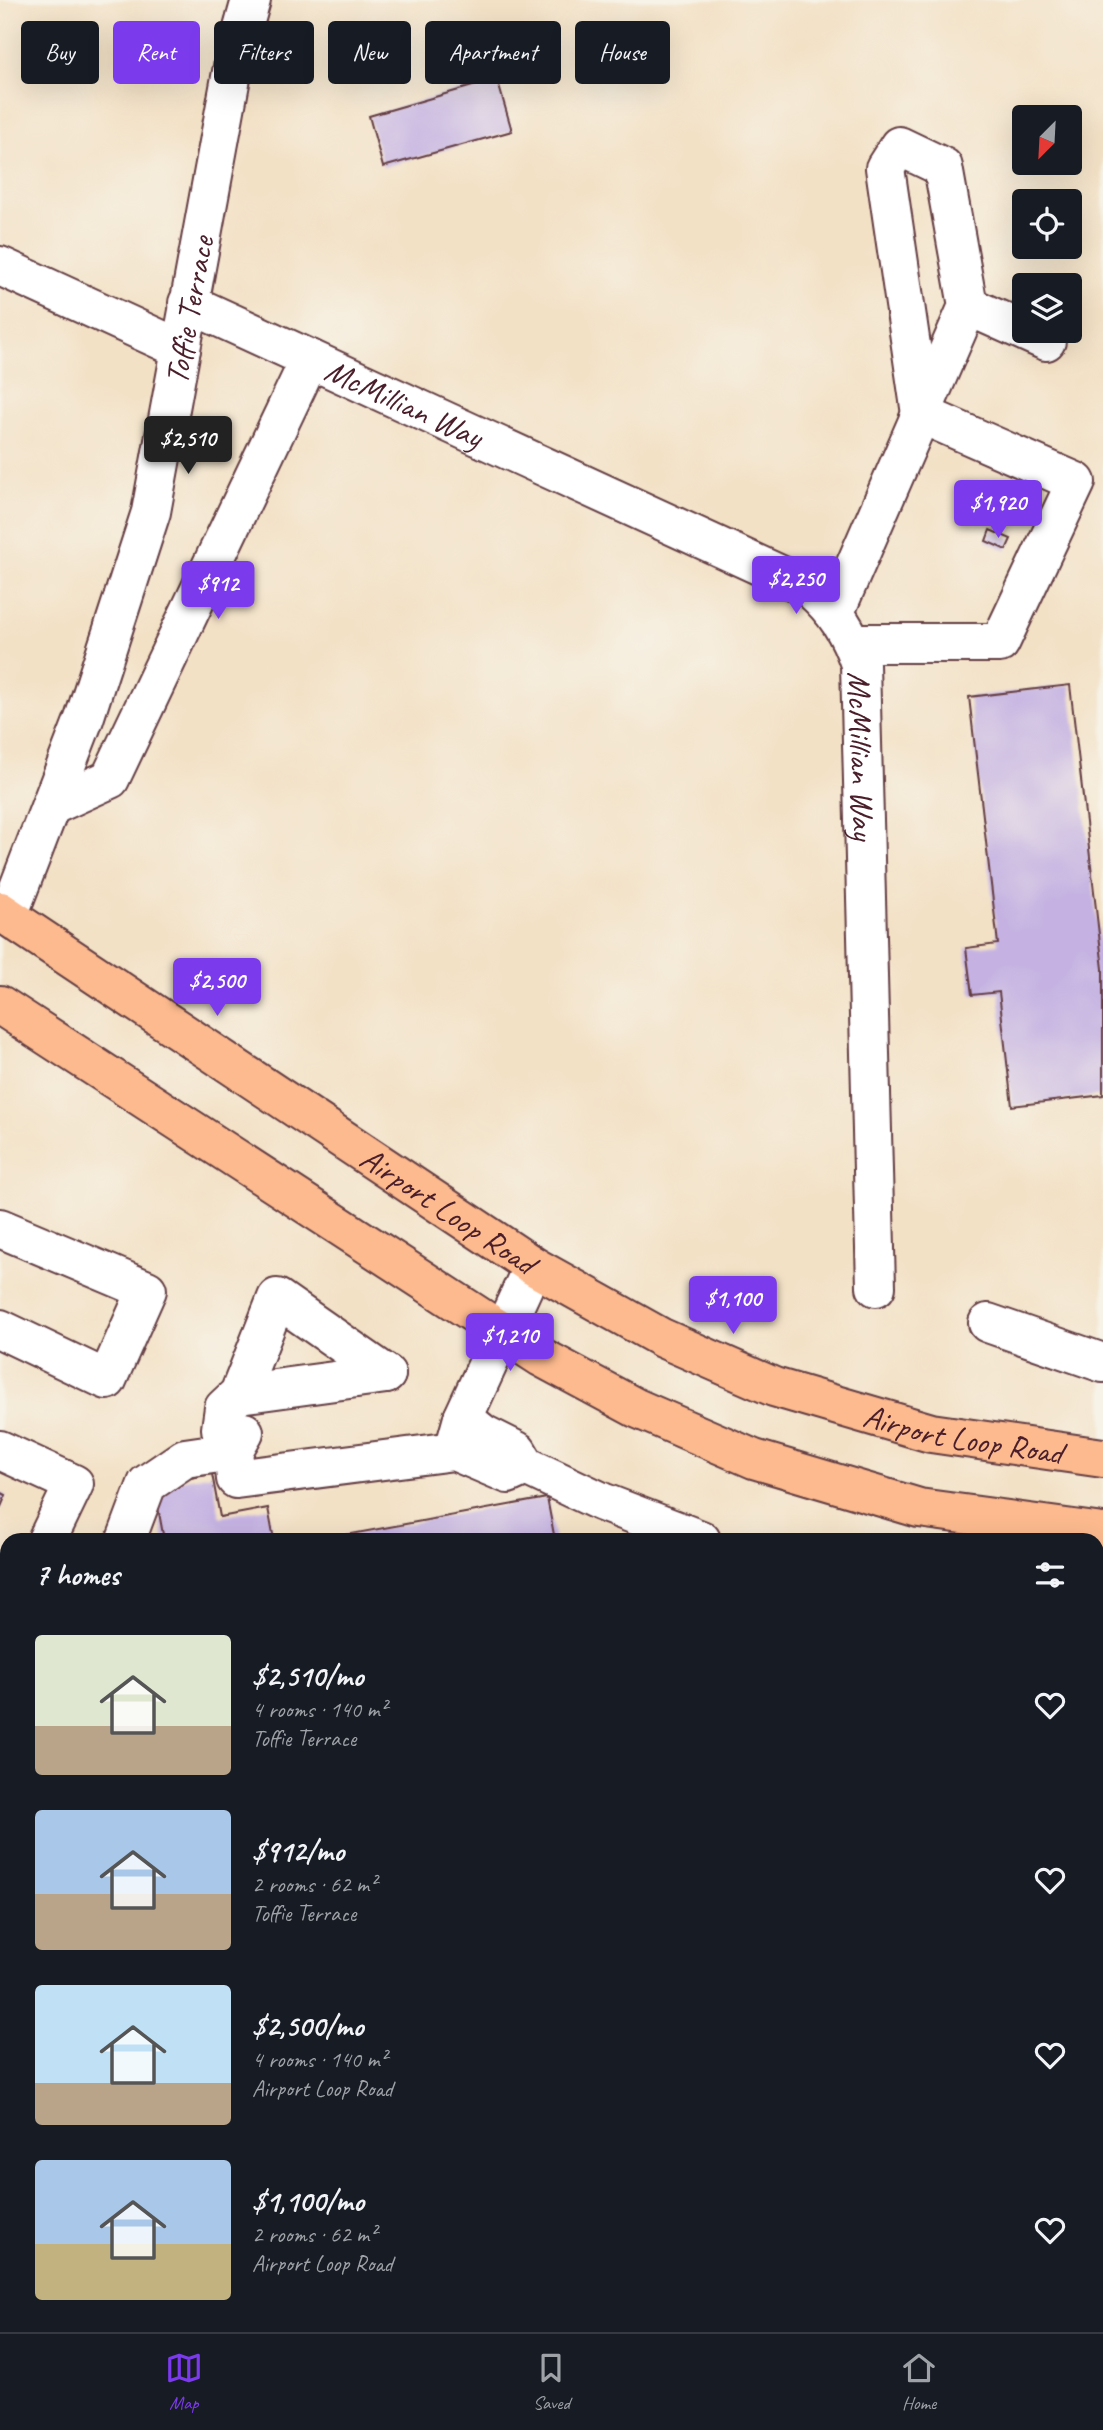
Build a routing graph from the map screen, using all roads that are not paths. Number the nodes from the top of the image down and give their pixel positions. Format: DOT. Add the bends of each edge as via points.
graph roads {
  1 [pos="251,0"];
  2 [pos="0,266"];
  3 [pos="188,303"];
  4 [pos="968,306"];
  5 [pos="1012,326"];
  6 [pos="180,349"];
  7 [pos="310,359"];
  8 [pos="921,414"];
  9 [pos="844,627"];
  10 [pos="51,807"];
  11 [pos="3,920"];
  12 [pos="0,1005"];
  13 [pos="0,1228"];
  14 [pos="533,1266"];
  15 [pos="876,1287"];
  16 [pos="988,1323"];
  17 [pos="0,1329"];
  18 [pos="502,1332"];
  19 [pos="1103,1363"];
  20 [pos="239,1394"];
  21 [pos="458,1435"];
  22 [pos="0,1450"];
  23 [pos="233,1451"];
  24 [pos="1103,1458"];
  25 [pos="50,1533"];
  26 [pos="129,1533"];
  27 [pos="683,1533"];
  28 [pos="1103,1533"];
  1 -- 3 [label="street, Toffie Terrace" via="234,61"];
  2 -- 6 [label="street"];
  3 -- 6 [label="street, Toffie Terrace"];
  3 -- 7 [label="street, McMillian Way"];
  4 -- 5 [label="street"];
  4 -- 8 [label="street"];
  4 -- 8 [label="street" via="943,167 899,146 885,168"];
  6 -- 10 [label="street, Toffie Terrace" via="151,512"];
  7 -- 9 [label="street, McMillian Way" via="811,589"];
  7 -- 10 [label="street" via="110,779"];
  8 -- 9 [label="street"];
  8 -- 9 [label="street" via="1076,482 1000,643"];
  9 -- 15 [label="street, McMillian Way" via="860,664"];
  10 -- 11 [label="street, Toffie Terrace"];
  11 -- 14 [label="main road, Airport Loop Road"];
  12 -- 18 [label="main road"];
  13 -- 17 [label="street" via="147,1290 107,1380"];
  14 -- 18 [label="street"];
  14 -- 24 [label="main road, Airport Loop Road" via="662,1338 774,1387 930,1433"];
  16 -- 19 [label="street"];
  18 -- 21 [label="street"];
  18 -- 28 [label="main road" via="636,1408 754,1459 919,1508"];
  20 -- 23 [label="street" via="224,1408 221,1429"];
  21 -- 23 [label="street" via="236,1479"];
  21 -- 27 [label="street" via="482,1434 517,1451 526,1466"];
  22 -- 25 [label="street" via="74,1484"];
  23 -- 26 [label="street" via="185,1458 147,1484"];
}
